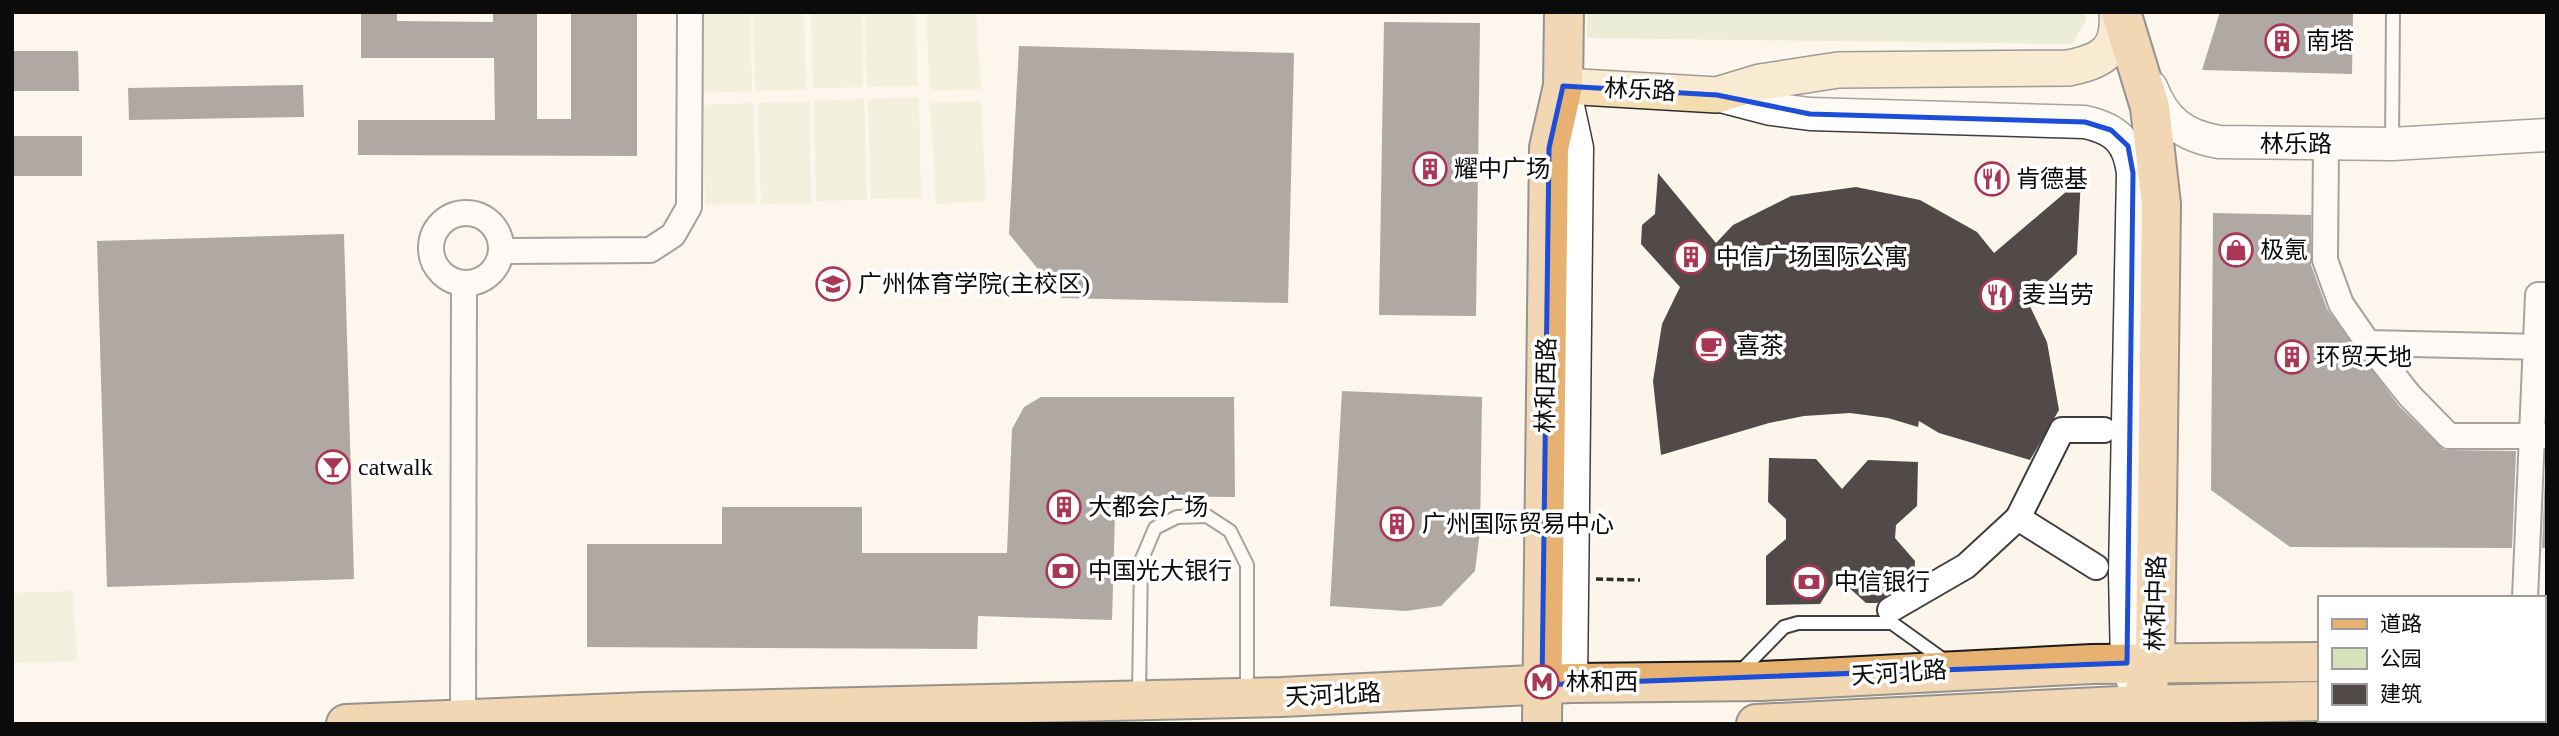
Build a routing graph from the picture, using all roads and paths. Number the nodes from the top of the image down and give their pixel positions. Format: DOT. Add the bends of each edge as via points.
graph roads {
  1 [pos="690,12"];
  2 [pos="1564,12"];
  3 [pos="2120,12"];
  4 [pos="2393,12"];
  5 [pos="1563,86"];
  6 [pos="1717,95"];
  7 [pos="2547,135"];
  8 [pos="2392,144"];
  9 [pos="2326,145"];
  10 [pos="2133,173"];
  11 [pos="501,251"];
  12 [pos="464,283"];
  13 [pos="2547,295"];
  14 [pos="2368,343"];
  15 [pos="2547,347"];
  16 [pos="2104,430"];
  17 [pos="2547,436"];
  18 [pos="2018,518"];
  19 [pos="2096,567"];
  20 [pos="1591,579"];
  21 [pos="1640,580"];
  22 [pos="2525,596"];
  23 [pos="1890,611"];
  24 [pos="2318,662"];
  25 [pos="2141,663"];
  26 [pos="1957,670"];
  27 [pos="1731,681"];
  28 [pos="1556,684"];
  29 [pos="1247,698"];
  30 [pos="1139,701"];
  31 [pos="2318,701"];
  32 [pos="2140,705"];
  33 [pos="690,718"];
  34 [pos="463,719"];
  35 [pos="841,719"];
  36 [pos="346,724"];
  37 [pos="1542,724"];
  38 [pos="1756,724"];
  1 -- 11 [label="street" via="689,207 673,235 650,250"];
  2 -- 5 [label="main road, 林和西路"];
  3 -- 6 [label="main road, 林乐路" via="2116,41 2100,58 2084,65 1838,70 1760,82"];
  3 -- 9 [label="street, 林乐路" via="2157,104 2173,125 2195,138 2219,142"];
  3 -- 25 [label="main road, 林和中路" via="2150,107 2160,193"];
  4 -- 8 [label="lane"];
  5 -- 6 [label="main road, 林乐路"];
  5 -- 28 [label="main road, 林和西路" via="1549,148"];
  6 -- 10 [label="street, 林乐路" via="1810,114 2085,122 2122,138"];
  7 -- 8 [label="street, 林乐路"];
  8 -- 9 [label="street, 林乐路"];
  9 -- 14 [label="street" via="2326,260 2341,304"];
  10 -- 25 [label="street, 林和中路" via="2125,573"];
  11 -- 12 [label="street" via="490,274"];
  11 -- 12 [label="street" via="498,233 482,217 471,213 447,218 432,237 433,261 449,279"];
  12 -- 34 [label="street"];
  13 -- 22 [label="street" via="2538,295"];
  14 -- 15 [label="street"];
  14 -- 17 [label="street" via="2449,436"];
  16 -- 18 [label="street" via="2062,430"];
  18 -- 19 [label="street"];
  18 -- 23 [label="street" via="1966,566"];
  20 -- 21 [label="path"];
  24 -- 25 [label="main road, 天河北路"];
  25 -- 26 [label="main road, 天河北路"];
  25 -- 32 [label="main road, 林和中路"];
  26 -- 27 [label="main road, 天河北路"];
  26 -- 27 [label="lane" via="1892,623 1798,623 1784,627"];
  27 -- 28 [label="main road, 天河北路"];
  28 -- 29 [label="main road, 天河北路"];
  28 -- 37 [label="main road, 林和西路"];
  29 -- 30 [label="main road, 天河北路"];
  29 -- 30 [label="lane" via="1247,565 1230,531 1207,516 1187,516 1155,528 1141,561"];
  30 -- 35 [label="main road, 天河北路"];
  31 -- 32 [label="main road, 天河北路"];
  32 -- 38 [label="main road, 天河北路"];
  33 -- 34 [label="main road, 天河北路"];
  33 -- 35 [label="main road, 天河北路"];
  34 -- 36 [label="main road, 天河北路"];
}
